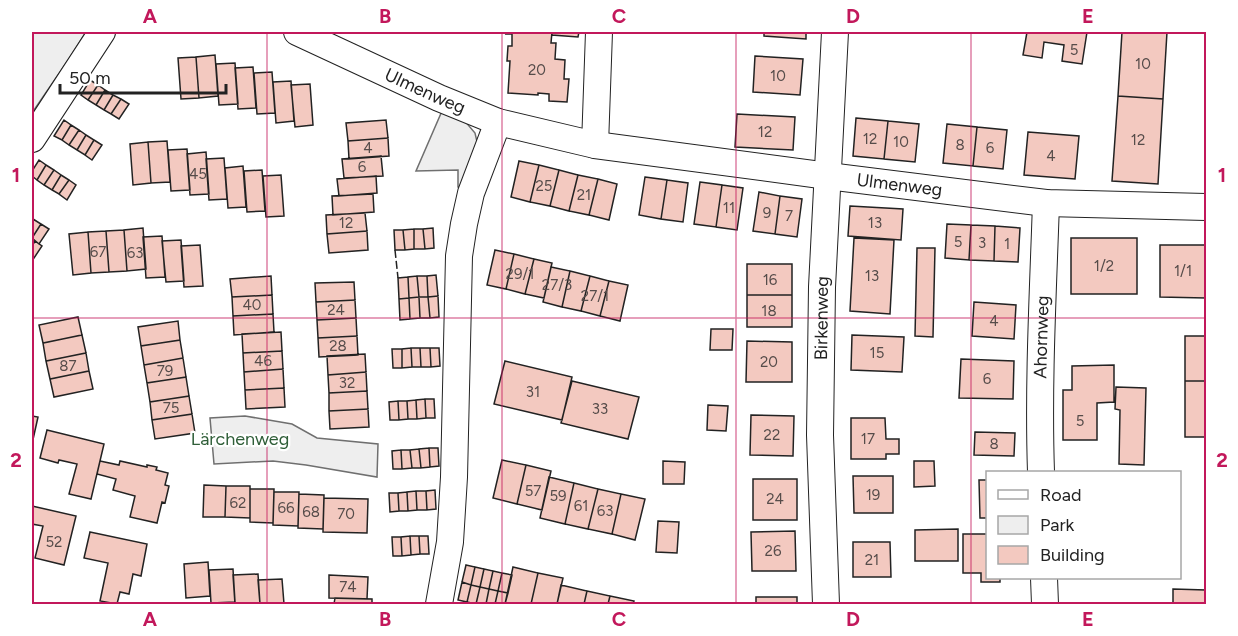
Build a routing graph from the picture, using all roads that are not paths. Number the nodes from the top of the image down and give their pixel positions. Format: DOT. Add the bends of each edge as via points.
graph roads {
  1 [pos="102,32"];
  2 [pos="297,32"];
  3 [pos="598,32"];
  4 [pos="835,32"];
  5 [pos="498,122"];
  6 [pos="32,139"];
  7 [pos="595,145"];
  8 [pos="828,176"];
  9 [pos="1046,202"];
  10 [pos="1206,207"];
  11 [pos="1041,471"];
  12 [pos="1044,579"];
  13 [pos="439,604"];
  14 [pos="826,604"];
  15 [pos="1045,604"];
  1 -- 6 [label="street"];
  2 -- 5 [label="street, Ulmenweg"];
  3 -- 7 [label="street"];
  4 -- 8 [label="street, Birkenweg"];
  5 -- 7 [label="street, Ulmenweg"];
  5 -- 13 [label="street" via="471,193 459,256 454,477 450,542"];
  7 -- 8 [label="street, Ulmenweg"];
  8 -- 9 [label="street, Ulmenweg"];
  8 -- 14 [label="street, Birkenweg" via="820,435"];
  9 -- 10 [label="street, Ulmenweg"];
  9 -- 11 [label="street, Ahornweg"];
  12 -- 15 [label="street"];
}
